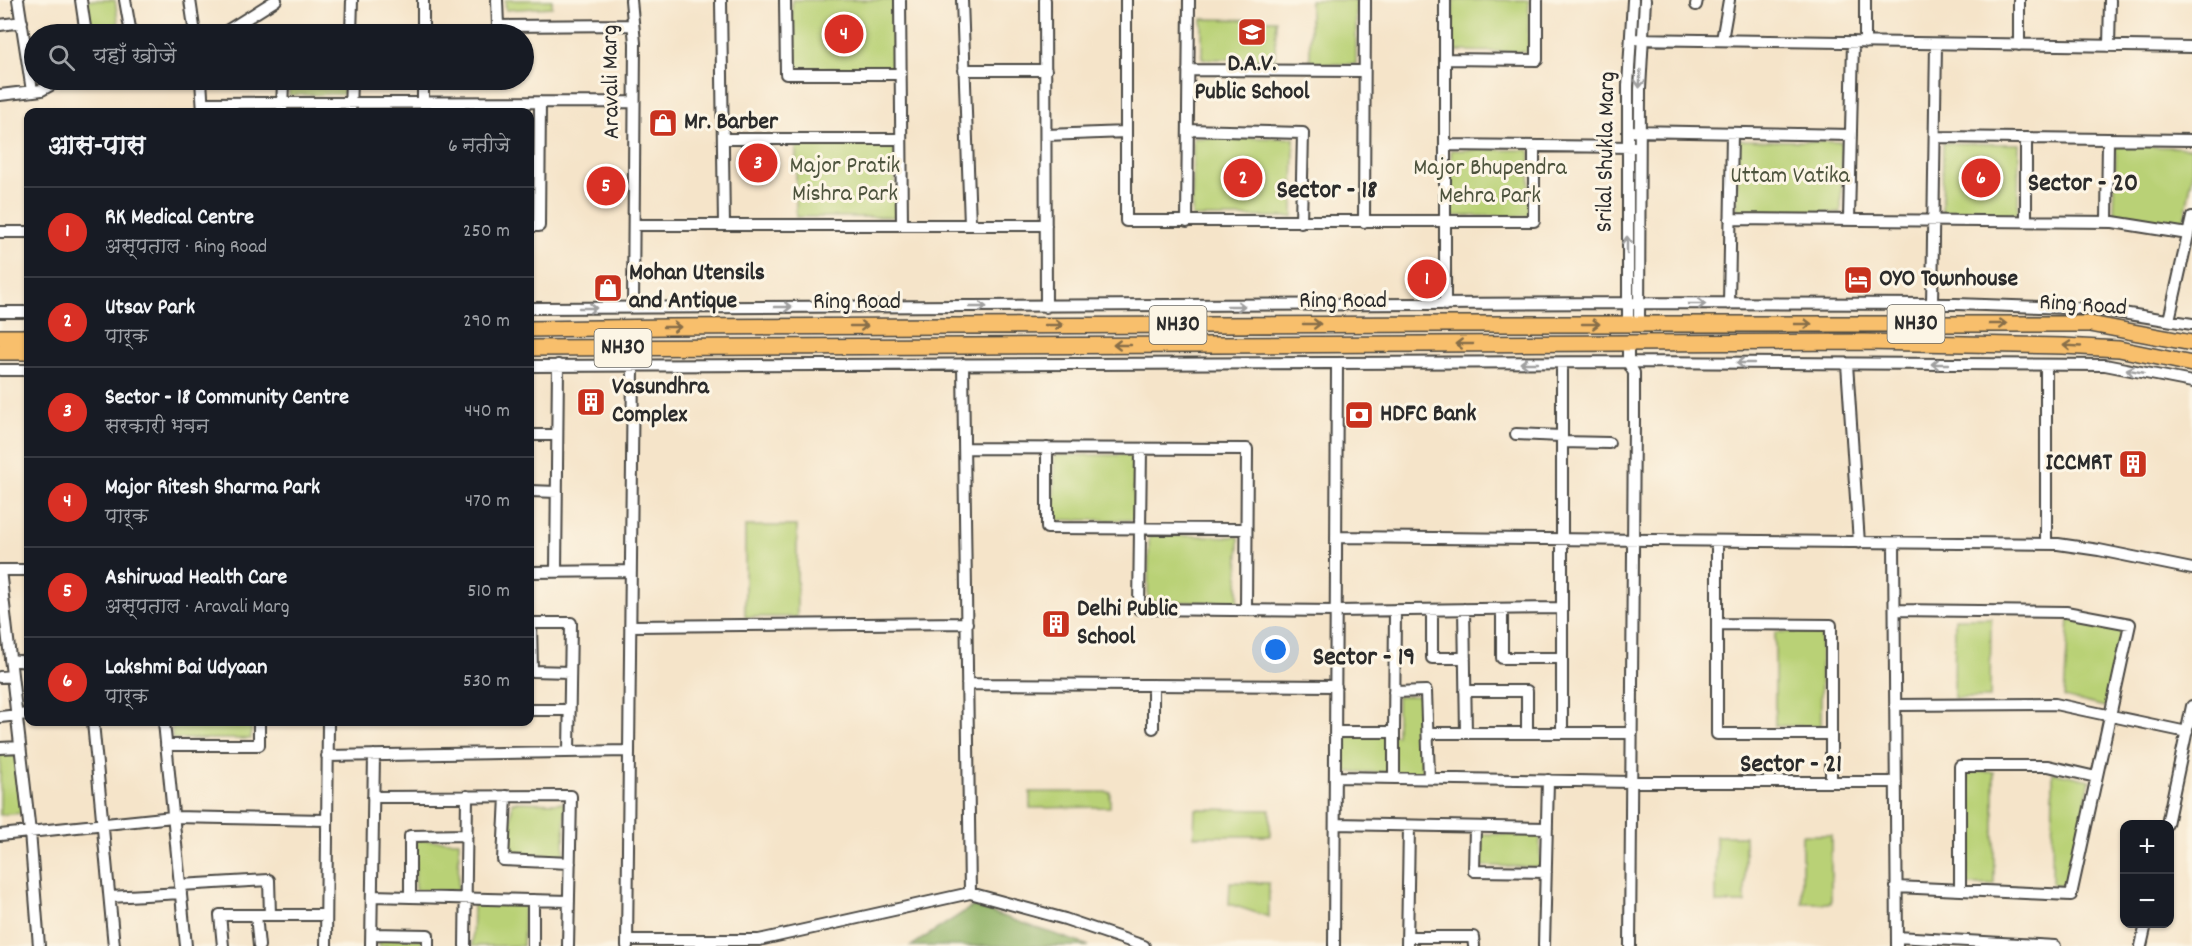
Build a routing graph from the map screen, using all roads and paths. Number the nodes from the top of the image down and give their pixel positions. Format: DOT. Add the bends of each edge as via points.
graph roads {
  1 [pos="18,0"];
  2 [pos="81,0"];
  3 [pos="125,0"];
  4 [pos="190,0"];
  5 [pos="276,0"];
  6 [pos="352,0"];
  7 [pos="423,0"];
  8 [pos="497,0"];
  9 [pos="631,0"];
  10 [pos="722,0"];
  11 [pos="785,0"];
  12 [pos="900,0"];
  13 [pos="962,0"];
  14 [pos="1046,0"];
  15 [pos="1126,0"];
  16 [pos="1189,0"];
  17 [pos="1365,0"];
  18 [pos="1445,0"];
  19 [pos="1537,0"];
  20 [pos="1633,0"];
  21 [pos="1645,0"];
  22 [pos="1729,0"];
  23 [pos="1865,0"];
  24 [pos="2019,0"];
  25 [pos="2110,0"];
  26 [pos="258,6"];
  27 [pos="22,22"];
  28 [pos="85,24"];
  29 [pos="129,24"];
  30 [pos="194,24"];
  31 [pos="235,24"];
  32 [pos="351,24"];
  33 [pos="423,24"];
  34 [pos="498,24"];
  35 [pos="0,25"];
  36 [pos="633,25"];
  37 [pos="534,26"];
  38 [pos="24,36"];
  39 [pos="1630,39"];
  40 [pos="1642,39"];
  41 [pos="1722,40"];
  42 [pos="1853,42"];
  43 [pos="1865,42"];
  44 [pos="1936,44"];
  45 [pos="2019,45"];
  46 [pos="2109,46"];
  47 [pos="2192,47"];
  48 [pos="1445,59"];
  49 [pos="964,70"];
  50 [pos="1046,70"];
  51 [pos="1188,70"];
  52 [pos="1364,71"];
  53 [pos="900,74"];
  54 [pos="42,90"];
  55 [pos="202,90"];
  56 [pos="283,90"];
  57 [pos="351,90"];
  58 [pos="423,90"];
  59 [pos="32,91"];
  60 [pos="0,95"];
  61 [pos="423,102"];
  62 [pos="540,102"];
  63 [pos="634,102"];
  64 [pos="282,107"];
  65 [pos="350,107"];
  66 [pos="203,108"];
  67 [pos="1188,130"];
  68 [pos="1628,131"];
  69 [pos="1640,131"];
  70 [pos="1126,132"];
  71 [pos="1732,133"];
  72 [pos="1046,135"];
  73 [pos="1851,135"];
  74 [pos="1935,137"];
  75 [pos="2026,138"];
  76 [pos="723,139"];
  77 [pos="901,139"];
  78 [pos="2109,139"];
  79 [pos="2192,140"];
  80 [pos="1445,146"];
  81 [pos="1534,146"];
  82 [pos="1628,147"];
  83 [pos="1640,147"];
  84 [pos="534,180"];
  85 [pos="2192,217"];
  86 [pos="1730,219"];
  87 [pos="1849,220"];
  88 [pos="1933,221"];
  89 [pos="2026,221"];
  90 [pos="1187,222"];
  91 [pos="1301,222"];
  92 [pos="1364,222"];
  93 [pos="1445,222"];
  94 [pos="2107,222"];
  95 [pos="969,224"];
  96 [pos="634,225"];
  97 [pos="724,225"];
  98 [pos="902,225"];
  99 [pos="1046,225"];
  100 [pos="534,226"];
  101 [pos="0,232"];
  102 [pos="24,232"];
  103 [pos="2188,234"];
  104 [pos="1633,304"];
  105 [pos="1729,304"];
  106 [pos="1932,304"];
  107 [pos="1445,305"];
  108 [pos="1046,307"];
  109 [pos="534,308"];
  110 [pos="633,308"];
  111 [pos="0,312"];
  112 [pos="24,312"];
  113 [pos="2169,320"];
  114 [pos="1633,324"];
  115 [pos="2192,324"];
  116 [pos="534,329"];
  117 [pos="24,337"];
  118 [pos="0,338"];
  119 [pos="1633,343"];
  120 [pos="2192,343"];
  121 [pos="534,348"];
  122 [pos="0,352"];
  123 [pos="24,352"];
  124 [pos="1628,362"];
  125 [pos="1337,363"];
  126 [pos="1562,363"];
  127 [pos="963,364"];
  128 [pos="1847,364"];
  129 [pos="2192,364"];
  130 [pos="558,365"];
  131 [pos="633,365"];
  132 [pos="2046,365"];
  133 [pos="534,366"];
  134 [pos="1636,367"];
  135 [pos="0,370"];
  136 [pos="24,370"];
  137 [pos="2192,382"];
  138 [pos="1516,434"];
  139 [pos="534,435"];
  140 [pos="557,435"];
  141 [pos="1562,439"];
  142 [pos="1609,443"];
  143 [pos="964,448"];
  144 [pos="1047,448"];
  145 [pos="1141,448"];
  146 [pos="534,491"];
  147 [pos="557,492"];
  148 [pos="1140,529"];
  149 [pos="1246,529"];
  150 [pos="1336,537"];
  151 [pos="1561,540"];
  152 [pos="1634,541"];
  153 [pos="1718,541"];
  154 [pos="1859,543"];
  155 [pos="1894,543"];
  156 [pos="2046,544"];
  157 [pos="2192,569"];
  158 [pos="0,570"];
  159 [pos="24,570"];
  160 [pos="631,571"];
  161 [pos="534,572"];
  162 [pos="556,572"];
  163 [pos="1561,608"];
  164 [pos="1464,609"];
  165 [pos="1502,609"];
  166 [pos="1246,610"];
  167 [pos="1395,610"];
  168 [pos="1432,610"];
  169 [pos="1895,610"];
  170 [pos="1336,611"];
  171 [pos="534,623"];
  172 [pos="966,623"];
  173 [pos="1717,624"];
  174 [pos="630,626"];
  175 [pos="1465,658"];
  176 [pos="1561,658"];
  177 [pos="10,660"];
  178 [pos="24,662"];
  179 [pos="534,671"];
  180 [pos="570,672"];
  181 [pos="12,676"];
  182 [pos="0,677"];
  183 [pos="967,684"];
  184 [pos="1153,685"];
  185 [pos="1336,686"];
  186 [pos="1394,692"];
  187 [pos="1465,692"];
  188 [pos="1895,705"];
  189 [pos="2192,706"];
  190 [pos="534,710"];
  191 [pos="569,710"];
  192 [pos="24,715"];
  193 [pos="17,716"];
  194 [pos="2110,716"];
  195 [pos="0,717"];
  196 [pos="93,726"];
  197 [pos="164,726"];
  198 [pos="259,726"];
  199 [pos="328,726"];
  200 [pos="2189,727"];
  201 [pos="1153,728"];
  202 [pos="1335,732"];
  203 [pos="1394,732"];
  204 [pos="1428,733"];
  205 [pos="1466,733"];
  206 [pos="1527,733"];
  207 [pos="1562,733"];
  208 [pos="1632,733"];
  209 [pos="1831,734"];
  210 [pos="166,745"];
  211 [pos="20,747"];
  212 [pos="0,748"];
  213 [pos="629,751"];
  214 [pos="569,752"];
  215 [pos="374,755"];
  216 [pos="327,756"];
  217 [pos="1335,777"];
  218 [pos="2096,777"];
  219 [pos="1394,778"];
  220 [pos="1429,778"];
  221 [pos="1548,780"];
  222 [pos="1632,782"];
  223 [pos="1831,782"];
  224 [pos="1896,782"];
  225 [pos="467,796"];
  226 [pos="506,796"];
  227 [pos="373,797"];
  228 [pos="173,817"];
  229 [pos="327,820"];
  230 [pos="2168,820"];
  231 [pos="102,824"];
  232 [pos="1335,824"];
  233 [pos="1409,825"];
  234 [pos="1475,826"];
  235 [pos="1547,828"];
  236 [pos="30,832"];
  237 [pos="0,835"];
  238 [pos="467,835"];
  239 [pos="570,863"];
  240 [pos="1546,872"];
  241 [pos="1896,887"];
  242 [pos="180,889"];
  243 [pos="1960,890"];
  244 [pos="970,893"];
  245 [pos="372,896"];
  246 [pos="110,897"];
  247 [pos="410,897"];
  248 [pos="466,899"];
  249 [pos="533,900"];
  250 [pos="569,901"];
  251 [pos="256,915"];
  252 [pos="270,915"];
  253 [pos="326,915"];
  254 [pos="2145,928"];
  255 [pos="372,934"];
  256 [pos="1407,942"];
  257 [pos="1897,942"];
  258 [pos="627,943"];
  259 [pos="39,946"];
  260 [pos="114,946"];
  261 [pos="186,946"];
  262 [pos="223,946"];
  263 [pos="259,946"];
  264 [pos="326,946"];
  265 [pos="371,946"];
  266 [pos="428,946"];
  267 [pos="465,946"];
  268 [pos="533,946"];
  269 [pos="568,946"];
  270 [pos="1144,946"];
  271 [pos="1335,946"];
  272 [pos="1474,946"];
  273 [pos="1544,946"];
  274 [pos="1630,946"];
  275 [pos="2055,946"];
  276 [pos="2141,946"];
  1 -- 27 [label="street"];
  2 -- 28 [label="street"];
  3 -- 29 [label="street"];
  4 -- 30 [label="street"];
  5 -- 26 [label="street"];
  6 -- 32 [label="street"];
  7 -- 33 [label="street"];
  8 -- 34 [label="street"];
  9 -- 36 [label="street, Aravali Marg"];
  10 -- 76 [label="street"];
  11 -- 53 [label="street" via="786,74"];
  12 -- 53 [label="street"];
  13 -- 49 [label="street"];
  14 -- 50 [label="street"];
  15 -- 70 [label="street"];
  16 -- 51 [label="street"];
  17 -- 52 [label="street"];
  18 -- 48 [label="street"];
  19 -- 48 [label="street" via="1537,60"];
  20 -- 39 [label="street, Srilal Shukla Marg"];
  21 -- 40 [label="street, Srilal Shukla Marg"];
  22 -- 41 [label="street"];
  23 -- 43 [label="street"];
  24 -- 45 [label="street"];
  25 -- 46 [label="street"];
  26 -- 31 [label="street"];
  27 -- 35 [label="street"];
  27 -- 38 [label="street"];
  36 -- 37 [label="street"];
  36 -- 63 [label="street, Aravali Marg"];
  39 -- 40 [label="street"];
  39 -- 68 [label="street, Srilal Shukla Marg"];
  40 -- 41 [label="street"];
  40 -- 69 [label="street, Srilal Shukla Marg, one-way"];
  41 -- 42 [label="street"];
  42 -- 43 [label="street"];
  42 -- 73 [label="street"];
  43 -- 44 [label="street"];
  44 -- 45 [label="street"];
  44 -- 74 [label="street"];
  45 -- 46 [label="street"];
  46 -- 47 [label="street"];
  48 -- 80 [label="street"];
  49 -- 50 [label="street"];
  49 -- 95 [label="street"];
  50 -- 72 [label="street"];
  51 -- 52 [label="street"];
  51 -- 67 [label="street"];
  52 -- 92 [label="street"];
  53 -- 77 [label="street"];
  54 -- 59 [label="street"];
  55 -- 66 [label="street"];
  56 -- 64 [label="street"];
  57 -- 65 [label="street"];
  58 -- 61 [label="street"];
  59 -- 60 [label="street"];
  61 -- 62 [label="street"];
  61 -- 65 [label="street"];
  62 -- 63 [label="street"];
  62 -- 84 [label="street"];
  63 -- 96 [label="street, Aravali Marg"];
  64 -- 65 [label="street"];
  64 -- 66 [label="street"];
  67 -- 90 [label="street"];
  67 -- 91 [label="street" via="1303,133"];
  68 -- 69 [label="street"];
  68 -- 82 [label="street, Srilal Shukla Marg"];
  69 -- 71 [label="street"];
  69 -- 83 [label="street, Srilal Shukla Marg"];
  70 -- 72 [label="street"];
  70 -- 90 [label="street" via="1126,221"];
  71 -- 73 [label="street"];
  71 -- 86 [label="street"];
  72 -- 99 [label="street"];
  73 -- 87 [label="street"];
  74 -- 75 [label="street"];
  74 -- 88 [label="street"];
  75 -- 78 [label="street"];
  75 -- 89 [label="street"];
  76 -- 77 [label="street"];
  76 -- 97 [label="street"];
  77 -- 98 [label="street"];
  78 -- 79 [label="street"];
  78 -- 94 [label="street"];
  80 -- 81 [label="street"];
  80 -- 93 [label="street"];
  81 -- 82 [label="street"];
  81 -- 93 [label="street" via="1534,221"];
  82 -- 83 [label="street"];
  104 -- 82 [label="street, Srilal Shukla Marg, one-way"];
  83 -- 104 [label="street, Srilal Shukla Marg"];
  84 -- 100 [label="street" via="539,226"];
  85 -- 103 [label="street"];
  86 -- 87 [label="street"];
  86 -- 105 [label="street"];
  87 -- 88 [label="street"];
  88 -- 89 [label="street"];
  88 -- 106 [label="street"];
  89 -- 94 [label="street"];
  90 -- 91 [label="street"];
  91 -- 92 [label="street"];
  92 -- 93 [label="street"];
  93 -- 107 [label="street"];
  94 -- 103 [label="street"];
  95 -- 98 [label="street"];
  95 -- 99 [label="street"];
  96 -- 97 [label="street"];
  96 -- 110 [label="street, Aravali Marg"];
  97 -- 98 [label="street"];
  99 -- 108 [label="street"];
  101 -- 102 [label="street"];
  103 -- 113 [label="street"];
  104 -- 105 [label="street, one-way"];
  104 -- 107 [label="street"];
  104 -- 114 [label="street"];
  105 -- 106 [label="street"];
  106 -- 113 [label="street" via="2097,309"];
  108 -- 107 [label="street, one-way"];
  110 -- 108 [label="street, one-way"];
  109 -- 110 [label="street, one-way"];
  111 -- 112 [label="street"];
  113 -- 115 [label="street"];
  116 -- 114 [label="highway, Ring Road / NH30, one-way"];
  114 -- 120 [label="highway, Ring Road / NH30, one-way" via="2090,324"];
  117 -- 118 [label="highway"];
  119 -- 121 [label="highway, Ring Road / NH30, one-way"];
  119 -- 124 [label="street"];
  129 -- 119 [label="highway, Ring Road / NH30, one-way" via="2119,349 2063,346"];
  119 -- 134 [label="street"];
  122 -- 123 [label="highway"];
  124 -- 126 [label="street"];
  124 -- 134 [label="street"];
  126 -- 125 [label="street, one-way"];
  125 -- 127 [label="street"];
  125 -- 150 [label="street"];
  126 -- 141 [label="street"];
  127 -- 131 [label="street"];
  127 -- 143 [label="street"];
  132 -- 128 [label="street, one-way"];
  128 -- 134 [label="street, one-way"];
  128 -- 154 [label="street"];
  130 -- 131 [label="street"];
  130 -- 133 [label="street"];
  130 -- 140 [label="street"];
  131 -- 160 [label="street"];
  137 -- 132 [label="street, one-way" via="2104,365"];
  132 -- 156 [label="street"];
  134 -- 152 [label="street"];
  135 -- 136 [label="street"];
  138 -- 141 [label="street"];
  139 -- 140 [label="street"];
  140 -- 147 [label="street"];
  141 -- 142 [label="street"];
  141 -- 151 [label="street"];
  143 -- 144 [label="street"];
  143 -- 172 [label="street"];
  144 -- 145 [label="street"];
  144 -- 148 [label="street" via="1047,528"];
  145 -- 148 [label="street"];
  145 -- 149 [label="street" via="1247,449"];
  146 -- 147 [label="street"];
  147 -- 162 [label="street"];
  148 -- 149 [label="street"];
  148 -- 166 [label="street" via="1139,609"];
  149 -- 166 [label="street"];
  150 -- 151 [label="street"];
  150 -- 170 [label="street"];
  151 -- 152 [label="street"];
  151 -- 163 [label="street"];
  152 -- 153 [label="street"];
  152 -- 208 [label="street"];
  153 -- 154 [label="street"];
  153 -- 173 [label="street"];
  154 -- 155 [label="street"];
  155 -- 156 [label="street"];
  155 -- 169 [label="street"];
  156 -- 157 [label="street" via="2099,550"];
  158 -- 159 [label="street"];
  158 -- 177 [label="street"];
  160 -- 162 [label="street"];
  160 -- 174 [label="street"];
  161 -- 162 [label="street"];
  163 -- 165 [label="street"];
  163 -- 176 [label="street"];
  164 -- 165 [label="street"];
  164 -- 168 [label="street"];
  164 -- 175 [label="street"];
  165 -- 176 [label="street" via="1502,658"];
  166 -- 170 [label="street"];
  167 -- 168 [label="street"];
  167 -- 170 [label="street"];
  167 -- 186 [label="street"];
  168 -- 175 [label="street" via="1432,658"];
  169 -- 188 [label="street"];
  169 -- 194 [label="street" via="2066,612 2130,624"];
  170 -- 185 [label="street"];
  171 -- 180 [label="street" via="571,623"];
  172 -- 174 [label="street"];
  172 -- 183 [label="street"];
  173 -- 209 [label="street" via="1831,625"];
  173 -- 209 [label="street" via="1717,734"];
  174 -- 213 [label="street"];
  175 -- 187 [label="street"];
  176 -- 207 [label="street"];
  177 -- 178 [label="street"];
  177 -- 181 [label="street"];
  179 -- 180 [label="street"];
  180 -- 191 [label="street"];
  181 -- 182 [label="street"];
  181 -- 193 [label="street"];
  183 -- 184 [label="street"];
  183 -- 244 [label="street"];
  184 -- 185 [label="street"];
  184 -- 201 [label="street"];
  185 -- 202 [label="street"];
  186 -- 203 [label="street"];
  186 -- 204 [label="street" via="1426,691"];
  187 -- 205 [label="street"];
  187 -- 206 [label="street" via="1527,692"];
  188 -- 194 [label="street" via="2055,704"];
  188 -- 224 [label="street"];
  189 -- 200 [label="street"];
  190 -- 191 [label="street"];
  191 -- 214 [label="street"];
  192 -- 193 [label="street"];
  193 -- 195 [label="street"];
  193 -- 211 [label="street"];
  194 -- 200 [label="street"];
  194 -- 218 [label="street"];
  196 -- 231 [label="street"];
  197 -- 210 [label="street"];
  198 -- 210 [label="street" via="259,745"];
  199 -- 216 [label="street"];
  200 -- 230 [label="street"];
  202 -- 203 [label="street"];
  202 -- 217 [label="street"];
  203 -- 219 [label="street"];
  204 -- 205 [label="street"];
  204 -- 220 [label="street"];
  205 -- 206 [label="street"];
  206 -- 207 [label="street"];
  207 -- 208 [label="street"];
  208 -- 222 [label="street"];
  209 -- 223 [label="street"];
  210 -- 228 [label="street"];
  211 -- 212 [label="street"];
  211 -- 236 [label="street"];
  213 -- 214 [label="street"];
  213 -- 258 [label="street"];
  214 -- 215 [label="street"];
  215 -- 216 [label="street"];
  215 -- 227 [label="street"];
  216 -- 229 [label="street"];
  217 -- 219 [label="street"];
  217 -- 232 [label="street"];
  218 -- 243 [label="street" via="2071,895"];
  218 -- 243 [label="street" via="2048,766 1960,766"];
  219 -- 220 [label="street"];
  220 -- 221 [label="street"];
  221 -- 222 [label="street"];
  221 -- 235 [label="street"];
  222 -- 223 [label="street"];
  222 -- 274 [label="street"];
  223 -- 224 [label="street"];
  224 -- 241 [label="street"];
  225 -- 226 [label="street"];
  225 -- 227 [label="street"];
  225 -- 238 [label="street"];
  226 -- 239 [label="street" via="503,860"];
  226 -- 239 [label="street" via="571,796"];
  227 -- 245 [label="street"];
  228 -- 229 [label="street"];
  228 -- 231 [label="street"];
  228 -- 242 [label="street"];
  229 -- 253 [label="street"];
  231 -- 236 [label="street"];
  231 -- 246 [label="street"];
  232 -- 233 [label="street"];
  232 -- 271 [label="street"];
  233 -- 234 [label="street"];
  233 -- 256 [label="street"];
  234 -- 235 [label="street"];
  234 -- 240 [label="street" via="1474,871"];
  235 -- 240 [label="street"];
  236 -- 237 [label="street"];
  236 -- 259 [label="street"];
  238 -- 247 [label="street" via="410,836"];
  238 -- 248 [label="street"];
  239 -- 250 [label="street"];
  240 -- 273 [label="street"];
  241 -- 243 [label="street"];
  241 -- 257 [label="street"];
  242 -- 246 [label="street"];
  242 -- 252 [label="street" via="269,880"];
  242 -- 261 [label="street"];
  244 -- 258 [label="street" via="759,940"];
  244 -- 270 [label="street"];
  245 -- 247 [label="street"];
  245 -- 255 [label="street"];
  246 -- 260 [label="street"];
  247 -- 248 [label="street"];
  248 -- 249 [label="street"];
  248 -- 267 [label="street"];
  249 -- 250 [label="street"];
  249 -- 268 [label="street"];
  250 -- 269 [label="street"];
  251 -- 252 [label="street"];
  251 -- 262 [label="street" via="220,915"];
  251 -- 263 [label="street"];
  252 -- 253 [label="street"];
  253 -- 264 [label="street"];
  254 -- 276 [label="street"];
  255 -- 265 [label="street"];
  255 -- 266 [label="street" via="428,935"];
  256 -- 272 [label="street" via="1473,937"];
  257 -- 275 [label="street"];
}
